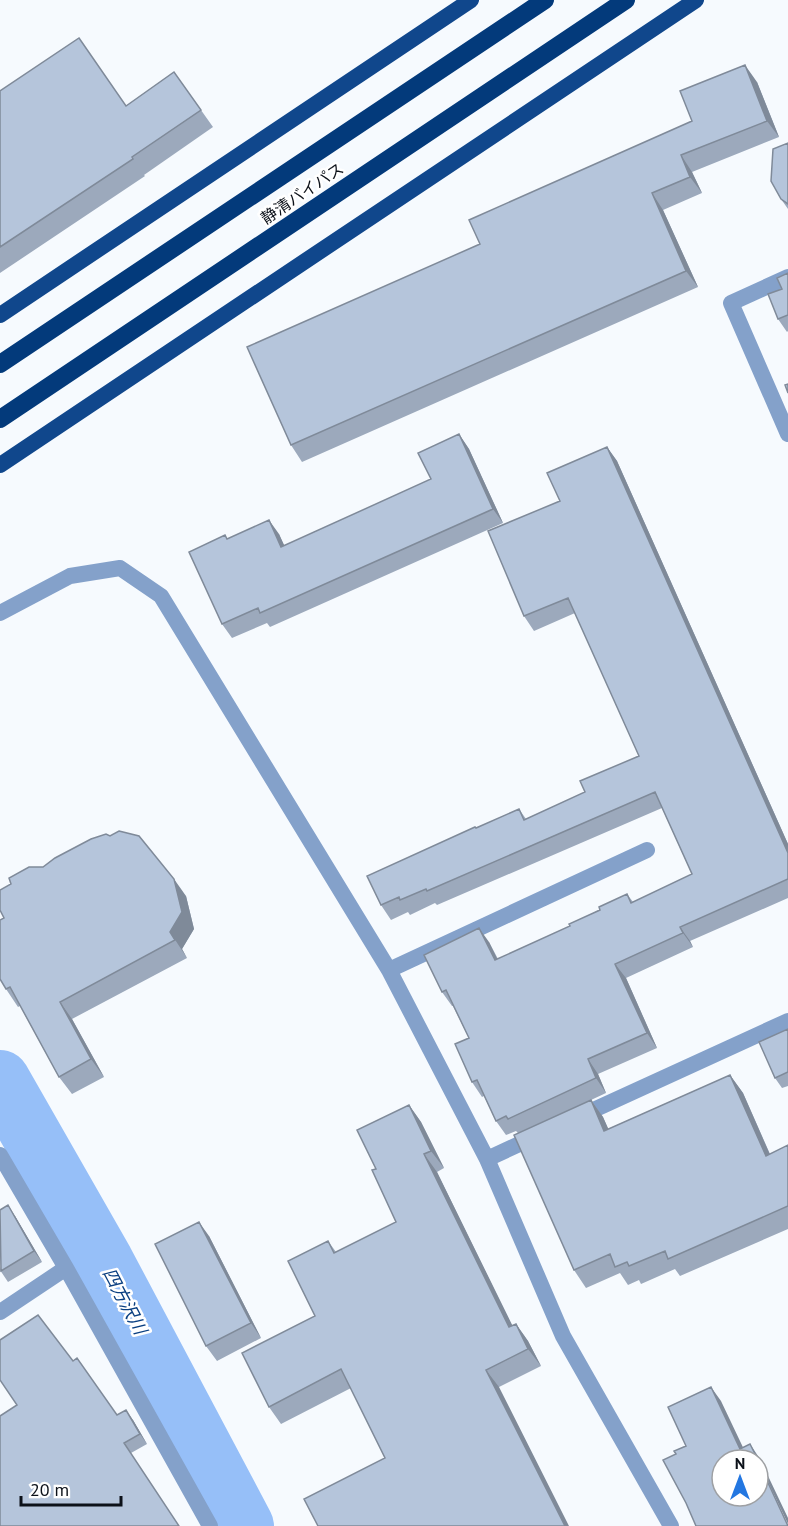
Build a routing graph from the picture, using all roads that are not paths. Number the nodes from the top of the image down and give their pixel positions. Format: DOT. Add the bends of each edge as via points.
graph roads {
  1 [pos="471,0"];
  2 [pos="545,0"];
  3 [pos="626,0"];
  4 [pos="696,0"];
  5 [pos="788,277"];
  6 [pos="0,315"];
  7 [pos="0,364"];
  8 [pos="0,419"];
  9 [pos="788,434"];
  10 [pos="0,465"];
  11 [pos="0,612"];
  12 [pos="646,850"];
  13 [pos="389,970"];
  14 [pos="788,1021"];
  15 [pos="0,1155"];
  16 [pos="487,1159"];
  17 [pos="66,1268"];
  18 [pos="0,1312"];
  19 [pos="210,1526"];
  20 [pos="671,1526"];
  1 -- 6 [label="highway"];
  2 -- 7 [label="highway, 静清バイパス"];
  3 -- 8 [label="highway, 静清バイパス"];
  4 -- 10 [label="highway"];
  5 -- 9 [label="street" via="731,303"];
  11 -- 13 [label="street" via="70,576 120,568 161,596"];
  12 -- 13 [label="street"];
  13 -- 16 [label="street"];
  14 -- 16 [label="street"];
  15 -- 17 [label="street"];
  16 -- 20 [label="street" via="563,1336"];
  17 -- 18 [label="street"];
  17 -- 19 [label="street"];
}
